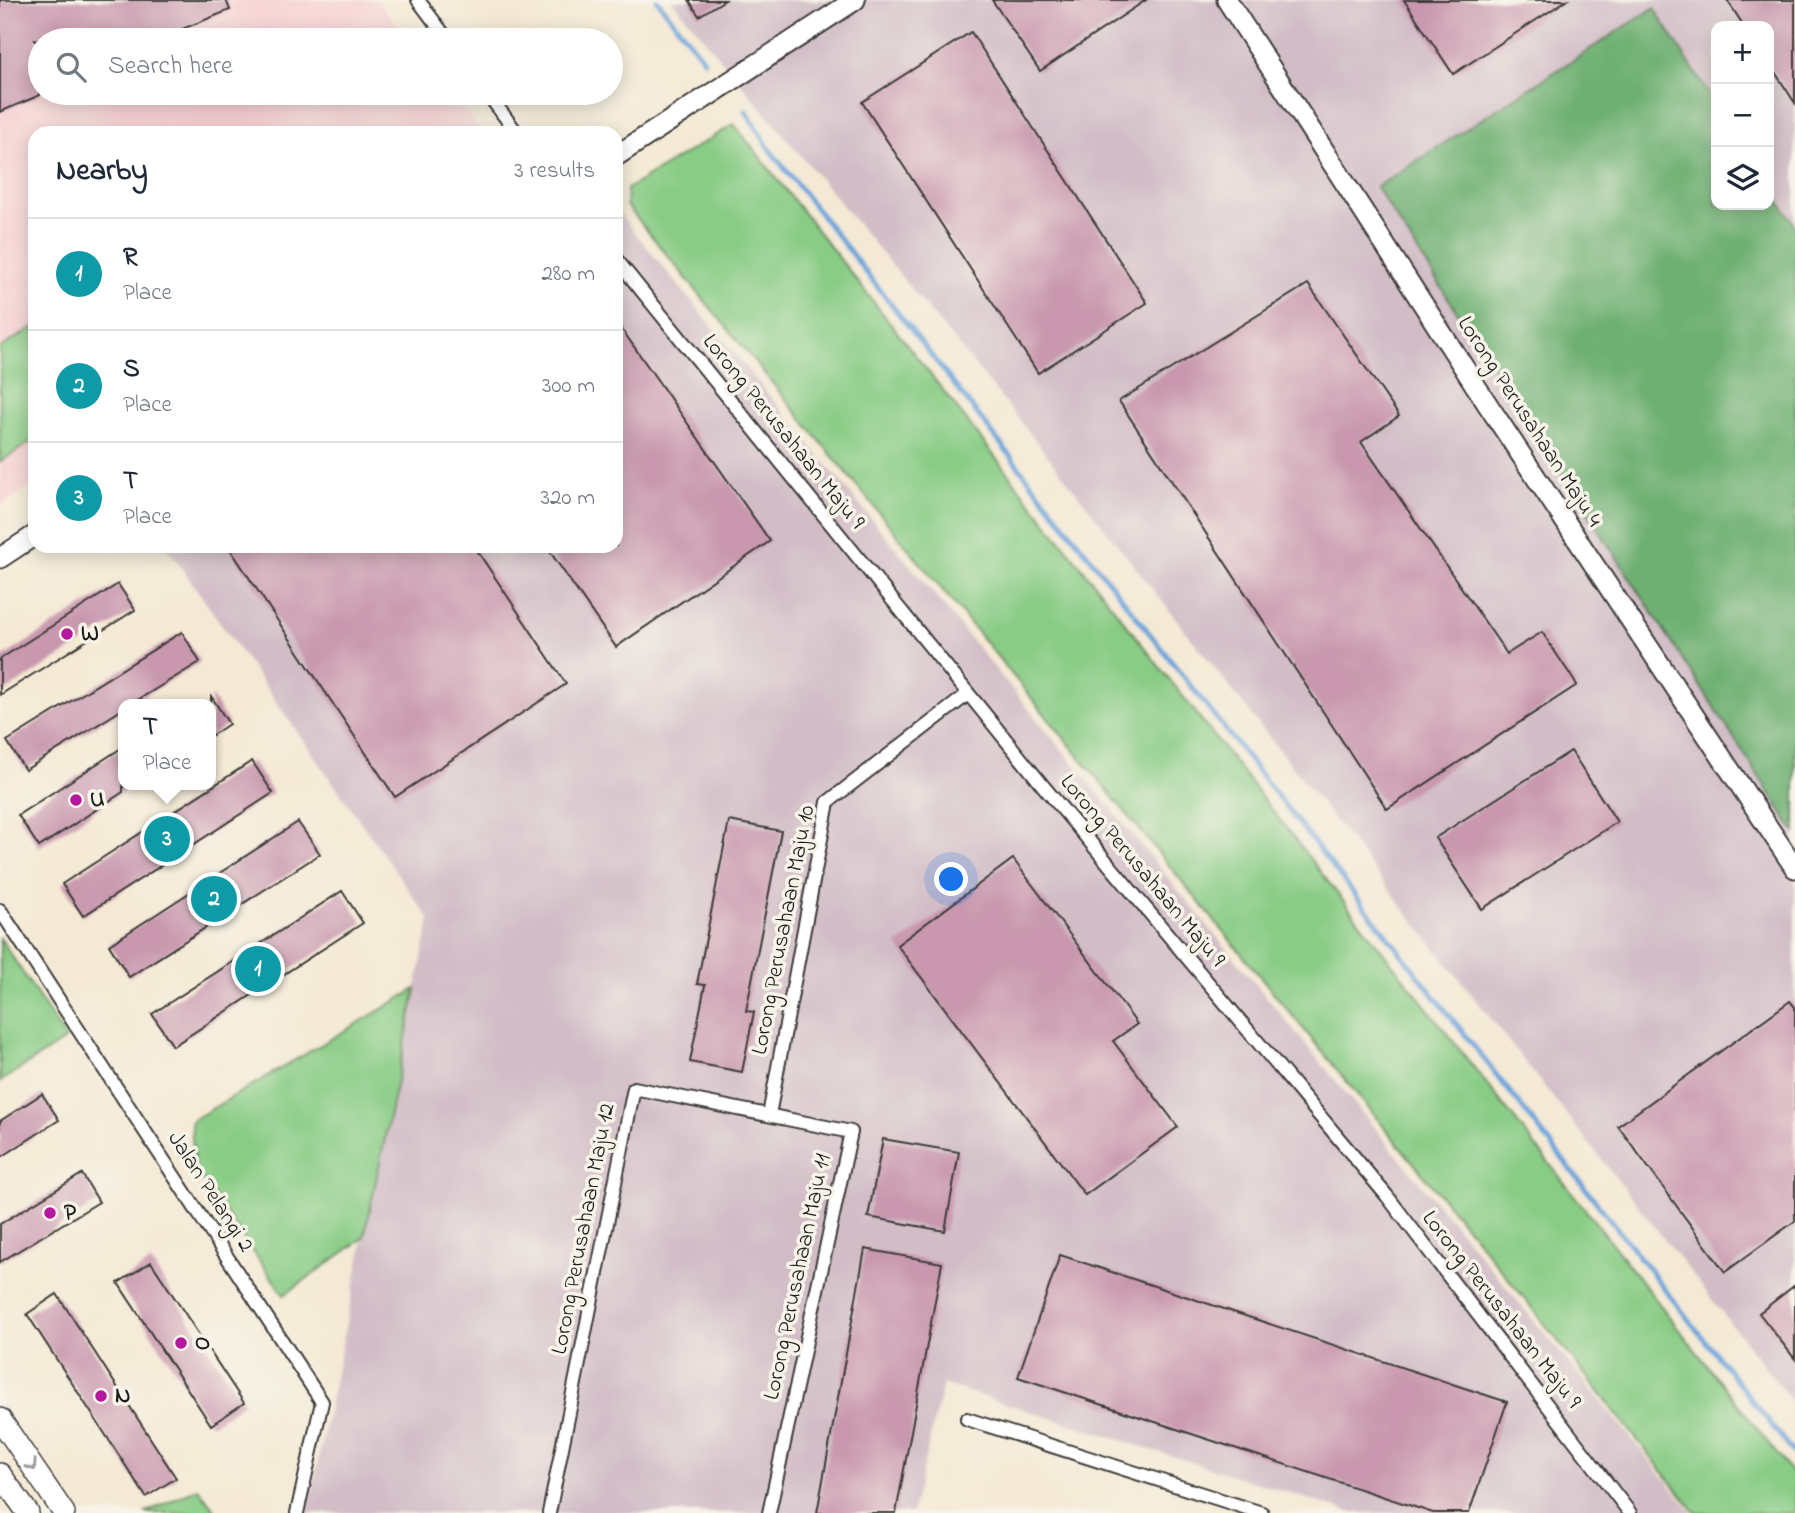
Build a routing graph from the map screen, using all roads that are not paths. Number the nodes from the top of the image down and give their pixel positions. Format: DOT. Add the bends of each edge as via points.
graph roads {
  1 [pos="418,0"];
  2 [pos="855,0"];
  3 [pos="1227,0"];
  4 [pos="439,28"];
  5 [pos="496,105"];
  6 [pos="512,126"];
  7 [pos="623,151"];
  8 [pos="623,269"];
  9 [pos="28,540"];
  10 [pos="0,558"];
  11 [pos="968,694"];
  12 [pos="1792,857"];
  13 [pos="0,910"];
  14 [pos="769,1115"];
  15 [pos="0,1419"];
  16 [pos="967,1419"];
  17 [pos="0,1474"];
  18 [pos="28,1513"];
  19 [pos="64,1513"];
  20 [pos="297,1513"];
  21 [pos="549,1513"];
  22 [pos="769,1513"];
  23 [pos="1262,1513"];
  24 [pos="1630,1513"];
  1 -- 4 [label="street"];
  2 -- 7 [label="street"];
  3 -- 12 [label="street, Lorong Perusahaan Maju 4" via="1488,405"];
  5 -- 6 [label="street"];
  8 -- 11 [label="street, Lorong Perusahaan Maju 9"];
  9 -- 10 [label="street"];
  11 -- 14 [label="street, Lorong Perusahaan Maju 10" via="828,802"];
  11 -- 24 [label="street, Lorong Perusahaan Maju 9" via="1387,1196"];
  13 -- 20 [label="street, Jalan Pelangi 2" via="322,1402"];
  14 -- 21 [label="street, Lorong Perusahaan Maju 12" via="634,1088"];
  14 -- 22 [label="street, Lorong Perusahaan Maju 11" via="851,1132"];
  15 -- 19 [label="main road, one-way"];
  16 -- 23 [label="street"];
  17 -- 18 [label="main road"];
}
